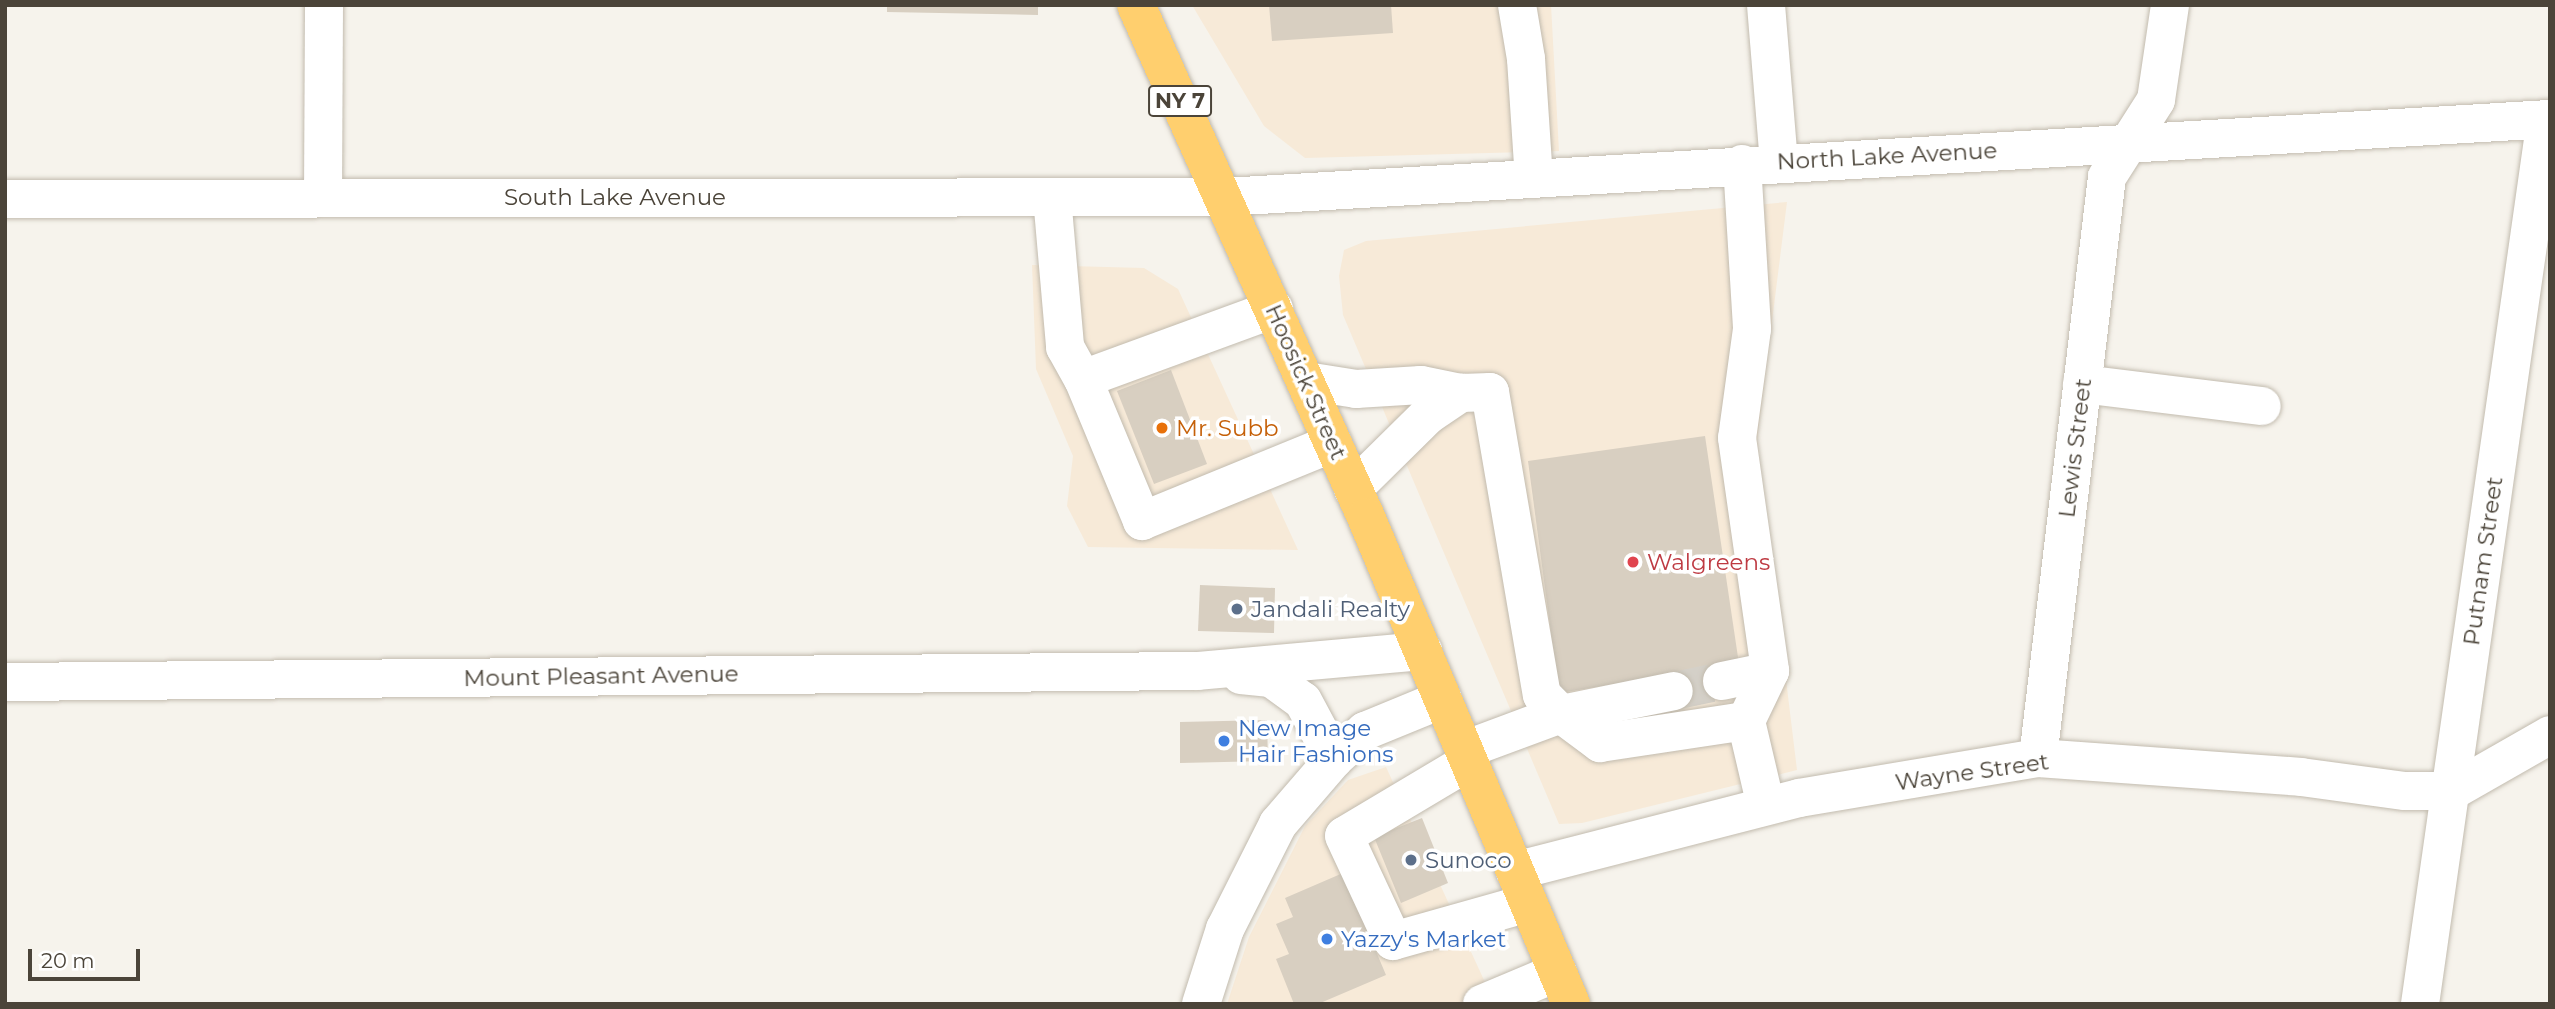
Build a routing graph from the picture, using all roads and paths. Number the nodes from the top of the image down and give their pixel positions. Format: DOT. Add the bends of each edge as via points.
graph roads {
  1 [pos="324,5"];
  2 [pos="1136,5"];
  3 [pos="1517,5"];
  4 [pos="1766,5"];
  5 [pos="2170,5"];
  6 [pos="2548,119"];
  7 [pos="2127,142"];
  8 [pos="1760,163"];
  9 [pos="1534,177"];
  10 [pos="323,197"];
  11 [pos="1052,197"];
  12 [pos="1224,197"];
  13 [pos="5,199"];
  14 [pos="1274,309"];
  15 [pos="1083,379"];
  16 [pos="1306,382"];
  17 [pos="2082,384"];
  18 [pos="1475,392"];
  19 [pos="2262,406"];
  20 [pos="1333,443"];
  21 [pos="1353,489"];
  22 [pos="1423,651"];
  23 [pos="1198,671"];
  24 [pos="1770,671"];
  25 [pos="1722,681"];
  26 [pos="5,682"];
  27 [pos="1674,691"];
  28 [pos="1443,699"];
  29 [pos="1561,714"];
  30 [pos="1746,720"];
  31 [pos="2550,735"];
  32 [pos="1466,756"];
  33 [pos="2038,758"];
  34 [pos="1334,759"];
  35 [pos="2452,791"];
  36 [pos="1298,800"];
  37 [pos="1766,806"];
  38 [pos="1344,836"];
  39 [pos="1521,887"];
  40 [pos="1565,988"];
  41 [pos="1200,1004"];
  42 [pos="1482,1004"];
  43 [pos="2420,1004"];
  1 -- 10 [label="street"];
  2 -- 12 [label="highway, Hoosick Street / NY 7"];
  3 -- 9 [label="street" via="1526,59"];
  4 -- 8 [label="street"];
  5 -- 7 [label="street, Lewis Street" via="2156,100"];
  6 -- 7 [label="street, North Lake Avenue"];
  6 -- 35 [label="street, Putnam Street"];
  7 -- 8 [label="street, North Lake Avenue"];
  7 -- 17 [label="street, Lewis Street" via="2107,177"];
  8 -- 9 [label="street, North Lake Avenue"];
  8 -- 24 [label="street" via="1749,258 1752,329 1737,438"];
  9 -- 12 [label="street, North Lake Avenue"];
  10 -- 11 [label="street, South Lake Avenue"];
  10 -- 13 [label="street, South Lake Avenue"];
  11 -- 12 [label="street, South Lake Avenue"];
  11 -- 15 [label="street" via="1065,347"];
  12 -- 14 [label="highway, Hoosick Street / NY 7"];
  14 -- 15 [label="street"];
  14 -- 16 [label="highway, Hoosick Street / NY 7"];
  15 -- 20 [label="street" via="1143,521"];
  16 -- 18 [label="street" via="1356,389 1421,385"];
  16 -- 20 [label="highway, Hoosick Street / NY 7"];
  17 -- 19 [label="street"];
  17 -- 33 [label="street, Lewis Street"];
  18 -- 21 [label="street" via="1428,415"];
  18 -- 29 [label="street" via="1542,695"];
  20 -- 21 [label="highway, Hoosick Street / NY 7"];
  21 -- 22 [label="highway, Hoosick Street / NY 7"];
  22 -- 23 [label="street, Mount Pleasant Avenue"];
  22 -- 28 [label="highway, Hoosick Street / NY 7"];
  23 -- 26 [label="street, Mount Pleasant Avenue"];
  23 -- 34 [label="street, Mount Pleasant Avenue" via="1271,678 1303,701"];
  24 -- 25 [label="street"];
  24 -- 30 [label="street"];
  27 -- 29 [label="street"];
  28 -- 32 [label="highway, Hoosick Street / NY 7"];
  28 -- 34 [label="street" via="1365,732"];
  29 -- 30 [label="street" via="1600,743"];
  29 -- 32 [label="street"];
  30 -- 37 [label="street"];
  31 -- 35 [label="street, Wayne Street"];
  32 -- 38 [label="street"];
  32 -- 39 [label="highway, NY 7"];
  33 -- 35 [label="street, Wayne Street" via="2301,777 2405,791"];
  33 -- 37 [label="street, Wayne Street"];
  34 -- 36 [label="street"];
  35 -- 43 [label="street, Putnam Street"];
  36 -- 38 [label="street"];
  36 -- 41 [label="street" via="1278,824 1225,929"];
  37 -- 39 [label="street, Wayne Street"];
  38 -- 39 [label="street, Wayne Street" via="1393,941"];
  39 -- 40 [label="highway, NY 7"];
  40 -- 42 [label="street"];
}
